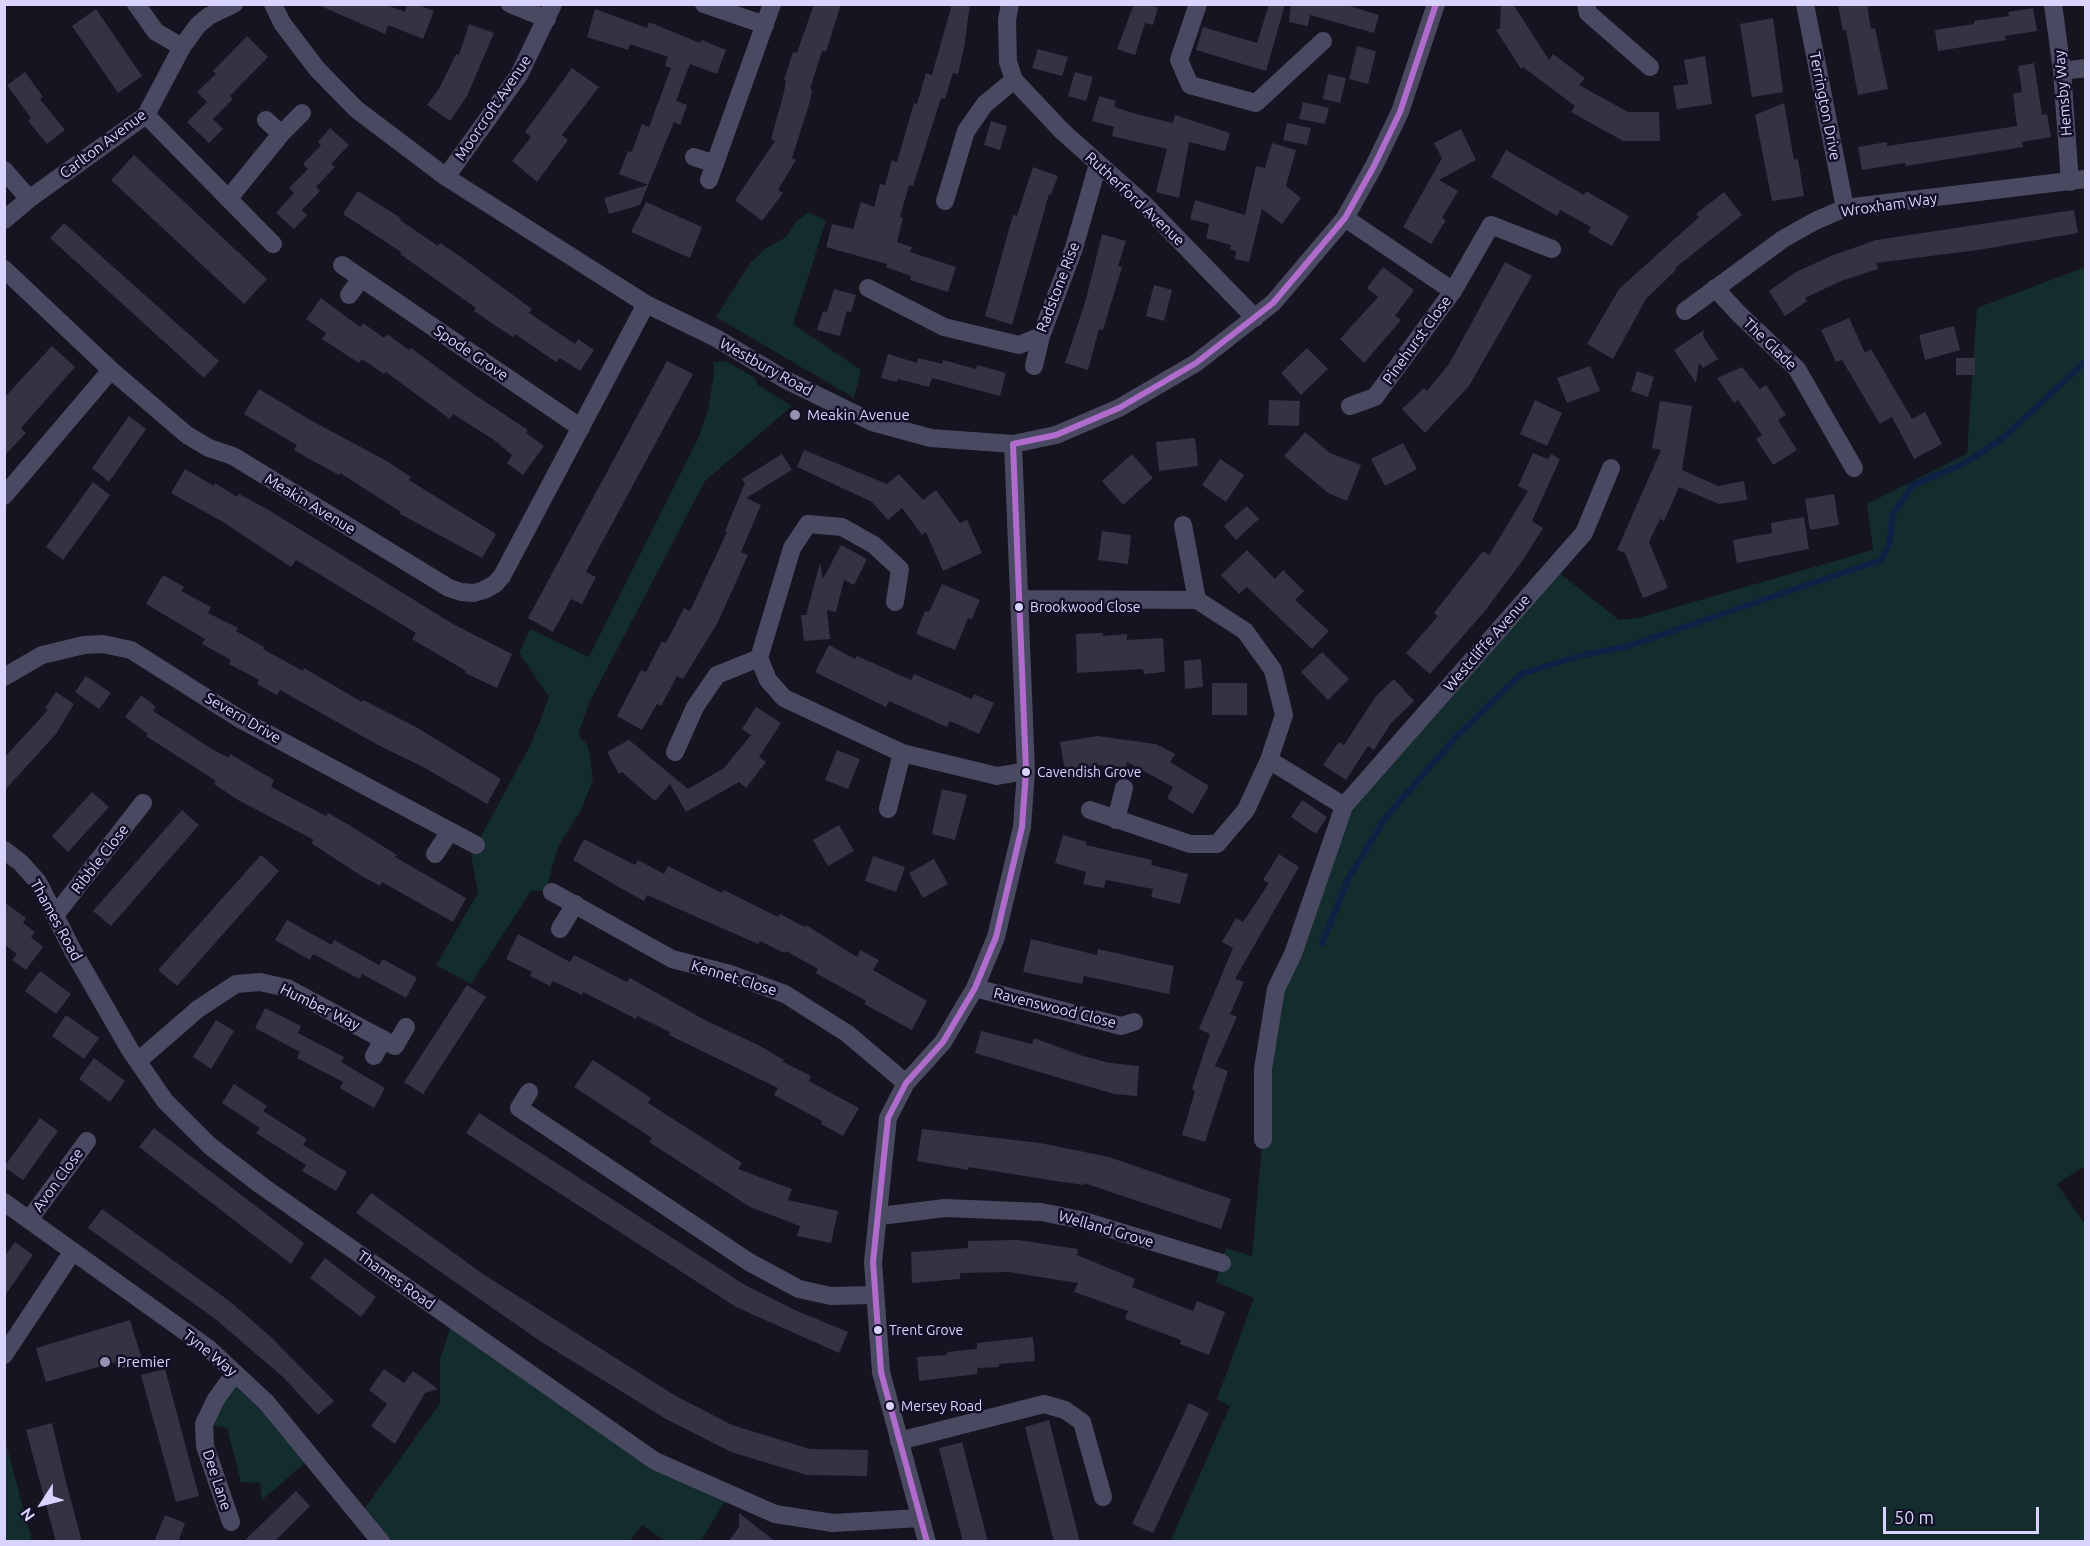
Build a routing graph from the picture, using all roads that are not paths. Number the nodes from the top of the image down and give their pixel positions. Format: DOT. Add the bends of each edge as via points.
graph roads {
  1 [pos="136,4"];
  2 [pos="234,4"];
  3 [pos="273,4"];
  4 [pos="510,4"];
  5 [pos="704,4"];
  6 [pos="772,4"];
  7 [pos="1010,4"];
  8 [pos="1198,4"];
  9 [pos="1436,4"];
  10 [pos="1586,4"];
  11 [pos="1804,4"];
  12 [pos="2053,4"];
  13 [pos="550,12"];
  14 [pos="765,25"];
  15 [pos="1323,42"];
  16 [pos="182,47"];
  17 [pos="1650,67"];
  18 [pos="2085,68"];
  19 [pos="2062,71"];
  20 [pos="1014,80"];
  21 [pos="302,113"];
  22 [pos="146,115"];
  23 [pos="266,120"];
  24 [pos="281,134"];
  25 [pos="694,157"];
  26 [pos="1098,164"];
  27 [pos="4,170"];
  28 [pos="446,177"];
  29 [pos="2078,181"];
  30 [pos="229,198"];
  31 [pos="29,199"];
  32 [pos="945,201"];
  33 [pos="1845,208"];
  34 [pos="1345,218"];
  35 [pos="4,220"];
  36 [pos="273,244"];
  37 [pos="1552,249"];
  38 [pos="342,266"];
  39 [pos="4,269"];
  40 [pos="361,278"];
  41 [pos="868,288"];
  42 [pos="1715,288"];
  43 [pos="1453,291"];
  44 [pos="349,296"];
  45 [pos="646,304"];
  46 [pos="1684,311"];
  47 [pos="1255,318"];
  48 [pos="1041,336"];
  49 [pos="1034,366"];
  50 [pos="111,370"];
  51 [pos="1350,406"];
  52 [pos="581,429"];
  53 [pos="1013,444"];
  54 [pos="1611,468"];
  55 [pos="1854,468"];
  56 [pos="4,496"];
  57 [pos="1183,525"];
  58 [pos="1020,599"];
  59 [pos="1197,600"];
  60 [pos="895,602"];
  61 [pos="759,658"];
  62 [pos="4,677"];
  63 [pos="675,752"];
  64 [pos="902,753"];
  65 [pos="1269,760"];
  66 [pos="1026,771"];
  67 [pos="1124,788"];
  68 [pos="143,803"];
  69 [pos="1344,806"];
  70 [pos="888,809"];
  71 [pos="1090,810"];
  72 [pos="1116,820"];
  73 [pos="450,831"];
  74 [pos="476,845"];
  75 [pos="4,850"];
  76 [pos="435,854"];
  77 [pos="552,892"];
  78 [pos="575,904"];
  79 [pos="56,914"];
  80 [pos="560,929"];
  81 [pos="975,988"];
  82 [pos="1134,1022"];
  83 [pos="406,1027"];
  84 [pos="383,1039"];
  85 [pos="374,1056"];
  86 [pos="138,1061"];
  87 [pos="906,1083"];
  88 [pos="529,1092"];
  89 [pos="1263,1140"];
  90 [pos="87,1141"];
  91 [pos="4,1202"];
  92 [pos="879,1216"];
  93 [pos="29,1220"];
  94 [pos="73,1251"];
  95 [pos="1222,1263"];
  96 [pos="874,1295"];
  97 [pos="4,1354"];
  98 [pos="235,1373"];
  99 [pos="899,1441"];
  100 [pos="1103,1497"];
  101 [pos="920,1518"];
  102 [pos="231,1522"];
  103 [pos="381,1542"];
  104 [pos="927,1542"];
  1 -- 16 [label="street" via="156,32"];
  2 -- 16 [label="street, Carlton Avenue" via="204,20"];
  3 -- 28 [label="street, Westbury Road" via="282,23 317,69 356,110"];
  4 -- 13 [label="street"];
  5 -- 14 [label="street"];
  6 -- 14 [label="street"];
  7 -- 20 [label="street" via="1008,62"];
  8 -- 15 [label="street" via="1179,60 1190,85 1256,103"];
  9 -- 34 [label="street, Westbury Road" via="1400,112"];
  10 -- 17 [label="street" via="1588,13"];
  11 -- 33 [label="street, Terrington Drive"];
  12 -- 19 [label="street, Hemsby Way"];
  13 -- 28 [label="street, Moorcroft Avenue" via="519,75"];
  14 -- 25 [label="street" via="712,172"];
  16 -- 22 [label="street, Carlton Avenue"];
  18 -- 19 [label="street"];
  19 -- 29 [label="street, Hemsby Way"];
  20 -- 26 [label="street, Rutherford Avenue"];
  20 -- 32 [label="street" via="985,104 966,130"];
  21 -- 24 [label="street"];
  22 -- 30 [label="street"];
  22 -- 31 [label="street, Carlton Avenue"];
  23 -- 24 [label="street"];
  24 -- 30 [label="street"];
  26 -- 47 [label="street, Rutherford Avenue" via="1146,206"];
  26 -- 48 [label="street, Radstone Rise" via="1074,248"];
  27 -- 31 [label="street"];
  28 -- 45 [label="street, Westbury Road"];
  29 -- 33 [label="street, Wroxham Way"];
  30 -- 36 [label="street"];
  31 -- 35 [label="street, Carlton Avenue"];
  33 -- 42 [label="street, Wroxham Way" via="1783,239"];
  34 -- 43 [label="street, Pinehurst Close"];
  34 -- 47 [label="street, Westbury Road" via="1273,303"];
  37 -- 43 [label="street, Pinehurst Close" via="1491,225"];
  38 -- 40 [label="street, Spode Grove"];
  39 -- 50 [label="street, Meakin Avenue"];
  40 -- 44 [label="street"];
  40 -- 52 [label="street, Spode Grove"];
  41 -- 48 [label="street, Radstone Rise" via="944,327 1019,345"];
  42 -- 46 [label="street, Wroxham Way"];
  42 -- 55 [label="street, The Glade" via="1797,369"];
  43 -- 51 [label="street, Pinehurst Close" via="1375,397"];
  45 -- 52 [label="street, Meakin Avenue"];
  45 -- 53 [label="street, Westbury Road" via="872,422 931,438"];
  47 -- 53 [label="street, Westbury Road" via="1196,363 1119,408 1056,435"];
  48 -- 49 [label="street"];
  50 -- 52 [label="street, Meakin Avenue" via="188,435 233,456 461,592 484,590 502,576"];
  50 -- 56 [label="street"];
  53 -- 58 [label="street"];
  54 -- 69 [label="street, Westcliffe Avenue" via="1584,533"];
  57 -- 59 [label="street"];
  58 -- 59 [label="street"];
  58 -- 66 [label="street"];
  59 -- 65 [label="street" via="1245,631 1273,670 1284,715"];
  60 -- 61 [label="street" via="900,569 874,545 842,527 808,524 792,548"];
  61 -- 63 [label="street" via="717,675 695,707"];
  61 -- 64 [label="street" via="768,680 783,698"];
  62 -- 73 [label="street, Severn Drive" via="42,655 74,648 104,644 131,650 240,719"];
  64 -- 66 [label="street" via="997,776"];
  64 -- 70 [label="street"];
  65 -- 69 [label="street"];
  65 -- 72 [label="street" via="1246,810 1217,844 1190,844"];
  66 -- 81 [label="street" via="1022,827 1010,886 996,937"];
  67 -- 72 [label="street"];
  68 -- 79 [label="street, Ribble Close"];
  69 -- 89 [label="street, Westcliffe Avenue" via="1293,954 1276,989 1263,1069"];
  71 -- 72 [label="street"];
  73 -- 74 [label="street, Severn Drive"];
  73 -- 76 [label="street"];
  75 -- 79 [label="street, Thames Road" via="38,882"];
  77 -- 78 [label="street, Kennet Close"];
  78 -- 80 [label="street"];
  78 -- 87 [label="street, Kennet Close" via="672,959 785,994 848,1034"];
  79 -- 86 [label="street, Thames Road" via="73,951"];
  81 -- 82 [label="street, Ravenswood Close" via="1121,1026"];
  81 -- 87 [label="street" via="943,1042"];
  83 -- 84 [label="street" via="395,1046"];
  84 -- 85 [label="street"];
  84 -- 86 [label="street, Humber Way" via="287,988 260,982 236,984 198,1009"];
  86 -- 101 [label="street, Thames Road" via="165,1101 210,1146 655,1461 775,1514 833,1523"];
  87 -- 92 [label="street" via="888,1118"];
  88 -- 96 [label="street" via="519,1108 749,1262 799,1289 831,1296"];
  90 -- 93 [label="street, Avon Close"];
  91 -- 93 [label="street, Tyne Way"];
  92 -- 95 [label="street, Welland Grove" via="945,1208 1041,1212 1081,1220"];
  92 -- 96 [label="street" via="873,1263"];
  93 -- 94 [label="street, Tyne Way"];
  94 -- 97 [label="street"];
  94 -- 98 [label="street, Tyne Way" via="208,1348"];
  96 -- 99 [label="street" via="881,1372"];
  98 -- 102 [label="street, Dee Lane" via="204,1424 205,1446"];
  98 -- 103 [label="street, Tyne Way" via="266,1402"];
  99 -- 100 [label="street" via="1044,1404 1065,1410 1082,1422"];
  99 -- 101 [label="street"];
  101 -- 104 [label="street"];
}
